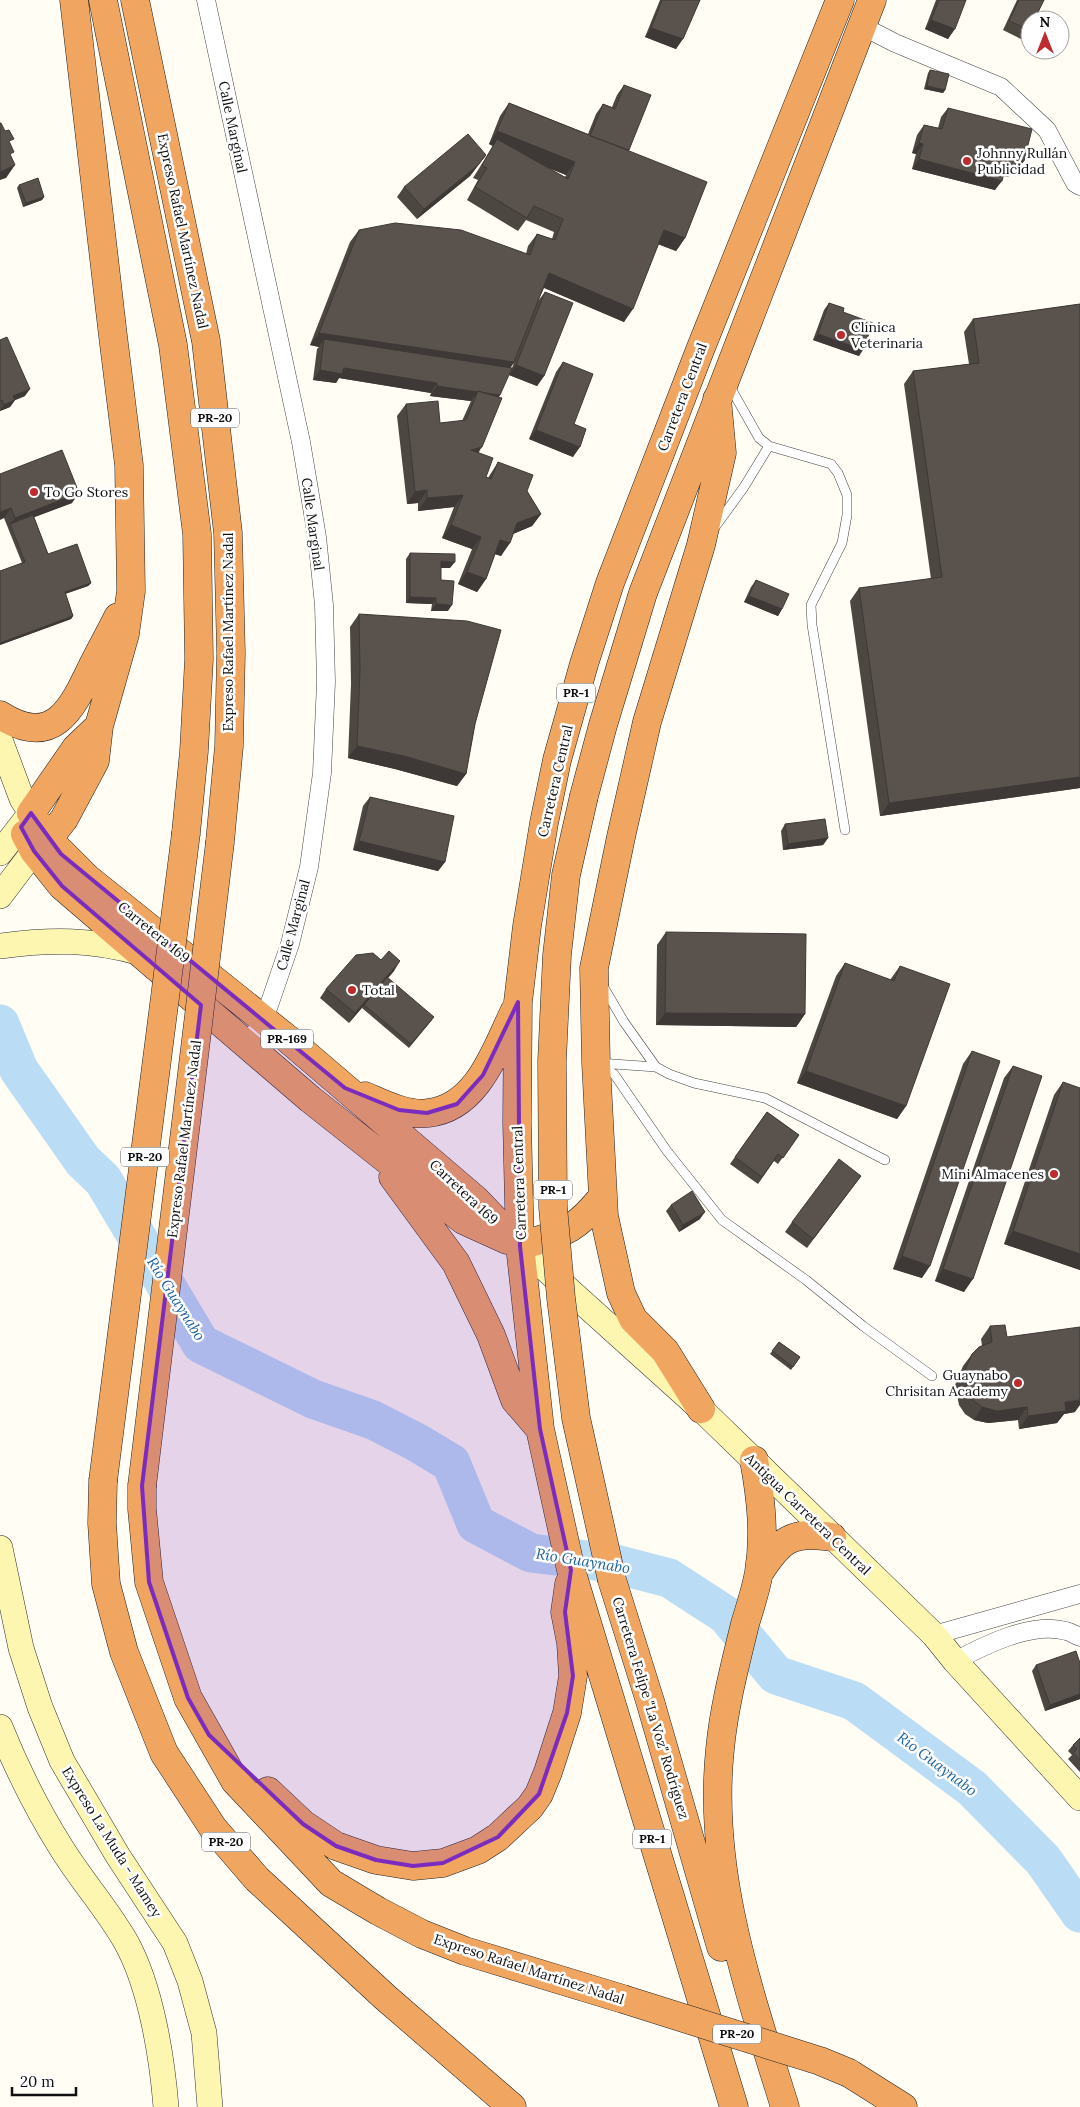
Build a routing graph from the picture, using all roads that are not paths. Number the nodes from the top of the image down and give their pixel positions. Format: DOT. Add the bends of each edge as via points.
graph roads {
  1 [pos="74,0"];
  2 [pos="103,0"];
  3 [pos="135,0"];
  4 [pos="206,0"];
  5 [pos="840,0"];
  6 [pos="872,0"];
  7 [pos="862,26"];
  8 [pos="1080,186"];
  9 [pos="721,389"];
  10 [pos="769,446"];
  11 [pos="701,545"];
  12 [pos="131,591"];
  13 [pos="0,715"];
  14 [pos="99,726"];
  15 [pos="0,740"];
  16 [pos="0,791"];
  17 [pos="26,820"];
  18 [pos="845,830"];
  19 [pos="41,845"];
  20 [pos="0,853"];
  21 [pos="5,890"];
  22 [pos="0,946"];
  23 [pos="141,953"];
  24 [pos="594,968"];
  25 [pos="518,1002"];
  26 [pos="264,1020"];
  27 [pos="248,1046"];
  28 [pos="596,1063"];
  29 [pos="656,1067"];
  30 [pos="345,1088"];
  31 [pos="380,1154"];
  32 [pos="885,1160"];
  33 [pos="602,1196"];
  34 [pos="520,1246"];
  35 [pos="932,1376"];
  36 [pos="701,1409"];
  37 [pos="540,1429"];
  38 [pos="754,1460"];
  39 [pos="832,1537"];
  40 [pos="0,1548"];
  41 [pos="571,1570"];
  42 [pos="758,1573"];
  43 [pos="1080,1594"];
  44 [pos="934,1635"];
  45 [pos="1080,1637"];
  46 [pos="954,1661"];
  47 [pos="0,1727"];
  48 [pos="209,1735"];
  49 [pos="1080,1798"];
  50 [pos="166,2107"];
  51 [pos="210,2107"];
  52 [pos="512,2107"];
  53 [pos="734,2107"];
  54 [pos="768,2107"];
  55 [pos="784,2107"];
  56 [pos="903,2107"];
  1 -- 12 [label="highway" via="130,466"];
  2 -- 52 [label="highway, Expreso Rafael Martínez Nadal / PR-20, bridge" via="173,346 197,534 199,659 186,833 103,1481 106,1584 124,1652 164,1753 213,1828 257,1879 386,1998"];
  3 -- 48 [label="highway, Expreso Rafael Martínez Nadal / PR-20, bridge" via="206,341 228,533 231,653 220,842 142,1486 150,1582 188,1698"];
  4 -- 26 [label="street, Calle Marginal" via="301,442 317,537 324,605 326,682 322,773 309,867 290,944"];
  5 -- 25 [label="highway, Carretera Central / PR-1" via="610,583 557,760 527,926"];
  6 -- 7 [label="highway, PR-1"];
  7 -- 8 [label="street" via="1001,87 1047,130 1075,183"];
  7 -- 9 [label="highway, PR-1"];
  9 -- 10 [label="lane"];
  9 -- 11 [label="highway" via="722,453"];
  9 -- 54 [label="highway, Carretera Felipe \"La Voz\" Rodríguez / PR-1, bridge" via="643,593 603,725 566,875 557,955 552,1061 553,1206 576,1418 612,1580"];
  10 -- 11 [label="lane" via="744,487"];
  10 -- 18 [label="lane" via="831,464 847,495 842,543 811,605"];
  11 -- 24 [label="highway" via="647,722"];
  12 -- 13 [label="highway" via="77,699 58,722 31,728"];
  12 -- 14 [label="highway" via="125,634"];
  14 -- 17 [label="highway" via="76,748"];
  14 -- 19 [label="highway" via="95,761 64,819"];
  15 -- 17 [label="main road, Carretera 169 / PR-169" via="22,799"];
  16 -- 17 [label="main road, Carretera 169 / PR-169"];
  17 -- 19 [label="highway, Carretera 169 / PR-169"];
  17 -- 20 [label="main road"];
  19 -- 21 [label="main road"];
  19 -- 23 [label="highway, Carretera 169 / PR-169" via="62,886"];
  19 -- 26 [label="highway, Carretera 169 / PR-169"];
  22 -- 23 [label="main road" via="74,941 111,945"];
  23 -- 27 [label="highway, Carretera 169 / PR-169"];
  24 -- 28 [label="highway"];
  24 -- 29 [label="lane" via="624,1022"];
  25 -- 30 [label="highway" via="483,1076 457,1104 427,1114 399,1110"];
  25 -- 34 [label="highway, Carretera Central / PR-1"];
  26 -- 27 [label="street, Calle Marginal"];
  26 -- 30 [label="highway, Carretera 169 / PR-169"];
  27 -- 31 [label="highway, Carretera 169 / PR-169"];
  28 -- 29 [label="lane"];
  28 -- 33 [label="highway"];
  28 -- 35 [label="lane" via="614,1074 667,1151 722,1220"];
  29 -- 32 [label="lane" via="694,1083 765,1098"];
  30 -- 34 [label="highway, Carretera 169 / PR-169" via="476,1200"];
  31 -- 34 [label="highway, Carretera 169 / PR-169" via="463,1220"];
  31 -- 37 [label="highway" via="456,1263 491,1335 515,1400"];
  33 -- 34 [label="highway" via="587,1217 566,1232"];
  33 -- 36 [label="highway" via="621,1293 633,1319 665,1351"];
  34 -- 36 [label="main road, Antigua Carretera Central"];
  34 -- 37 [label="highway, Carretera Central / PR-1"];
  36 -- 38 [label="main road, Antigua Carretera Central"];
  37 -- 41 [label="highway, PR-1"];
  38 -- 39 [label="main road, Antigua Carretera Central"];
  38 -- 42 [label="highway" via="763,1527"];
  39 -- 42 [label="highway" via="810,1534 793,1538 775,1548"];
  39 -- 44 [label="main road, Antigua Carretera Central"];
  40 -- 51 [label="main road, Expreso La Muda - Mamey" via="21,1648 62,1761 118,1856 175,1943 190,1981 204,2033"];
  41 -- 48 [label="highway" via="565,1612 573,1676 567,1713 548,1772 530,1807 498,1838 478,1850 443,1863 413,1866 376,1860 336,1846 304,1824"];
  41 -- 53 [label="highway, PR-1"];
  42 -- 55 [label="highway" via="733,1673 720,1749 717,1820 724,1880 739,1952"];
  43 -- 44 [label="street"];
  44 -- 46 [label="main road, Antigua Carretera Central"];
  45 -- 46 [label="street" via="1050,1629 1026,1632 986,1644"];
  46 -- 49 [label="main road, Antigua Carretera Central"];
  47 -- 50 [label="main road" via="62,1850 100,1902 140,1972 151,2012"];
  48 -- 56 [label="highway, Expreso Rafael Martínez Nadal / PR-20, bridge" via="235,1781 331,1883 422,1934 465,1951 811,2058 849,2073"];
}
